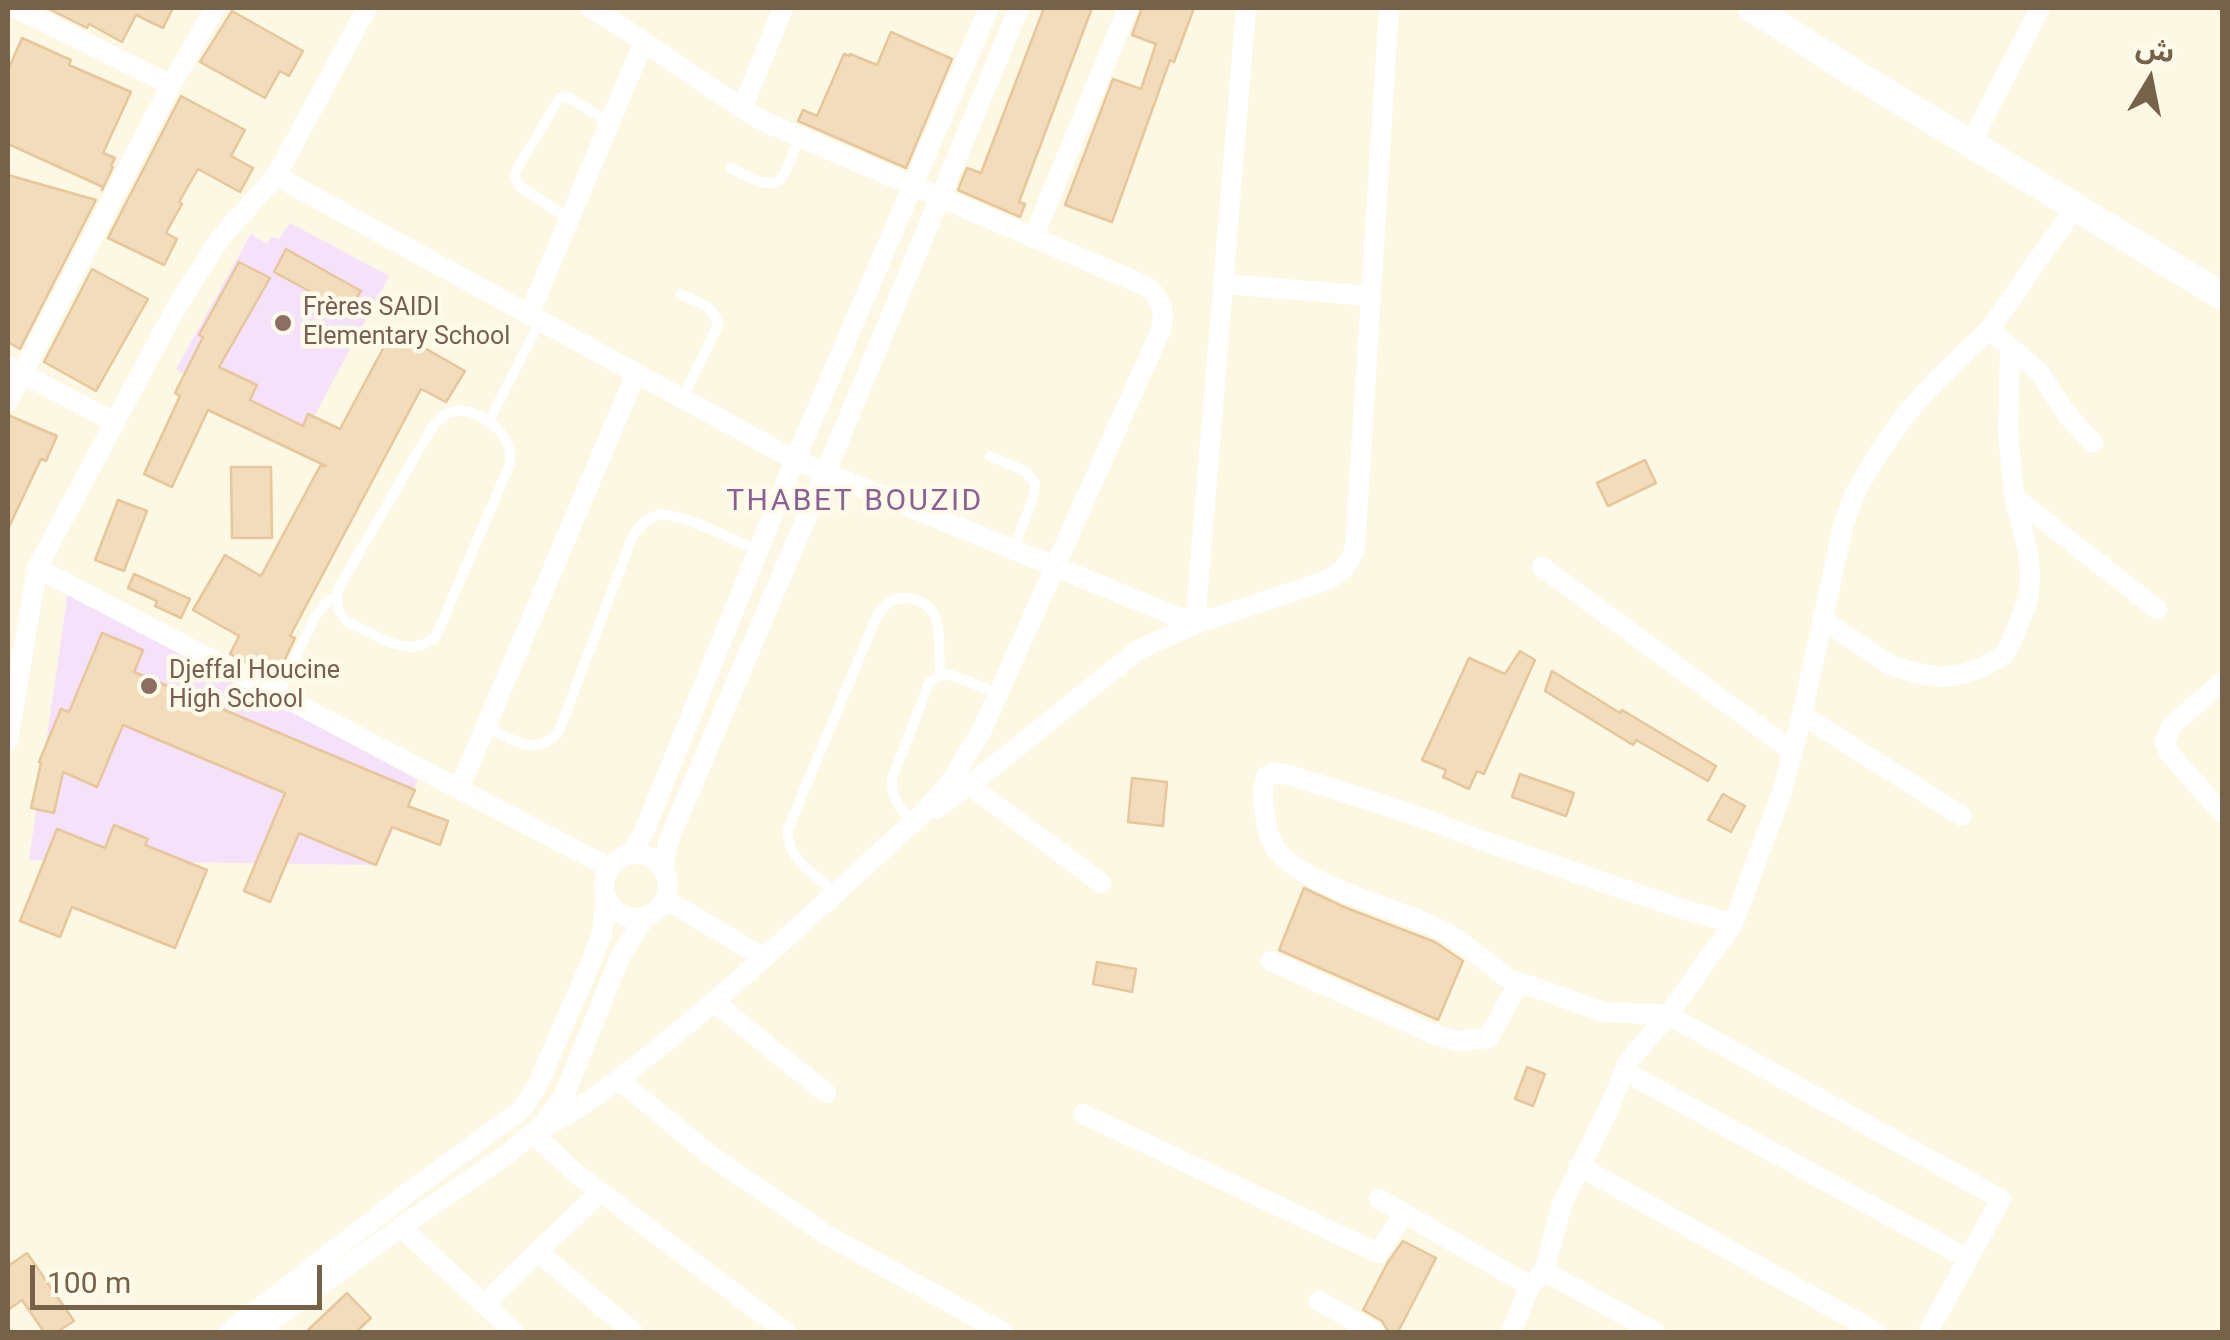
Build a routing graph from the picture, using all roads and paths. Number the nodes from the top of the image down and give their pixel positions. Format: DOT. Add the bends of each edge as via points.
graph roads {
  1 [pos="14,8"];
  2 [pos="215,8"];
  3 [pos="367,8"];
  4 [pos="591,8"];
  5 [pos="783,8"];
  6 [pos="989,8"];
  7 [pos="1019,8"];
  8 [pos="1128,8"];
  9 [pos="1246,8"];
  10 [pos="1389,8"];
  11 [pos="1752,8"];
  12 [pos="2040,8"];
  13 [pos="8,19"];
  14 [pos="644,41"];
  15 [pos="171,85"];
  16 [pos="742,109"];
  17 [pos="610,123"];
  18 [pos="799,138"];
  19 [pos="1971,143"];
  20 [pos="731,168"];
  21 [pos="276,176"];
  22 [pos="912,186"];
  23 [pos="940,198"];
  24 [pos="2076,206"];
  25 [pos="570,219"];
  26 [pos="1033,238"];
  27 [pos="1225,284"];
  28 [pos="680,294"];
  29 [pos="1370,296"];
  30 [pos="2222,296"];
  31 [pos="534,318"];
  32 [pos="1989,330"];
  33 [pos="2010,347"];
  34 [pos="14,370"];
  35 [pos="636,374"];
  36 [pos="682,400"];
  37 [pos="8,401"];
  38 [pos="116,423"];
  39 [pos="488,423"];
  40 [pos="2093,443"];
  41 [pos="990,456"];
  42 [pos="796,460"];
  43 [pos="825,474"];
  44 [pos="2014,497"];
  45 [pos="1014,548"];
  46 [pos="759,551"];
  47 [pos="1055,565"];
  48 [pos="1542,567"];
  49 [pos="38,568"];
  50 [pos="336,597"];
  51 [pos="2157,609"];
  52 [pos="1822,619"];
  53 [pos="1195,624"];
  54 [pos="941,675"];
  55 [pos="2222,682"];
  56 [pos="998,693"];
  57 [pos="278,694"];
  58 [pos="1802,715"];
  59 [pos="486,727"];
  60 [pos="8,741"];
  61 [pos="1792,751"];
  62 [pos="962,780"];
  63 [pos="460,789"];
  64 [pos="2222,814"];
  65 [pos="1962,816"];
  66 [pos="912,822"];
  67 [pos="630,855"];
  68 [pos="610,868"];
  69 [pos="664,870"];
  70 [pos="1101,884"];
  71 [pos="836,892"];
  72 [pos="606,895"];
  73 [pos="665,899"];
  74 [pos="646,916"];
  75 [pos="1733,924"];
  76 [pos="764,958"];
  77 [pos="1271,961"];
  78 [pos="1519,982"];
  79 [pos="714,1002"];
  80 [pos="1668,1015"];
  81 [pos="1624,1072"];
  82 [pos="619,1080"];
  83 [pos="826,1093"];
  84 [pos="1083,1114"];
  85 [pos="533,1134"];
  86 [pos="1579,1166"];
  87 [pos="600,1192"];
  88 [pos="1379,1200"];
  89 [pos="1404,1214"];
  90 [pos="401,1226"];
  91 [pos="538,1252"];
  92 [pos="1968,1258"];
  93 [pos="1537,1278"];
  94 [pos="1319,1301"];
  95 [pos="484,1304"];
  96 [pos="229,1332"];
  97 [pos="257,1332"];
  98 [pos="514,1332"];
  99 [pos="632,1332"];
  100 [pos="786,1332"];
  101 [pos="1001,1332"];
  102 [pos="1374,1332"];
  103 [pos="1511,1332"];
  104 [pos="1656,1332"];
  105 [pos="1876,1332"];
  106 [pos="1928,1332"];
  1 -- 13 [label="street"];
  1 -- 15 [label="street"];
  2 -- 15 [label="street"];
  3 -- 21 [label="street"];
  4 -- 14 [label="street"];
  5 -- 16 [label="street"];
  6 -- 22 [label="street"];
  7 -- 23 [label="street"];
  8 -- 26 [label="street"];
  9 -- 27 [label="street"];
  10 -- 29 [label="street"];
  11 -- 19 [label="street"];
  12 -- 19 [label="street"];
  14 -- 16 [label="street"];
  14 -- 17 [label="street"];
  15 -- 34 [label="street"];
  16 -- 18 [label="street"];
  17 -- 25 [label="street"];
  17 -- 25 [label="lane" via="568,97 559,99 517,169 518,185"];
  18 -- 20 [label="lane" via="779,181 761,184"];
  18 -- 22 [label="street"];
  19 -- 24 [label="street"];
  21 -- 31 [label="street"];
  21 -- 38 [label="street" via="202,263"];
  22 -- 23 [label="street"];
  22 -- 42 [label="street"];
  23 -- 26 [label="street"];
  23 -- 43 [label="street"];
  24 -- 30 [label="street"];
  24 -- 32 [label="street"];
  25 -- 31 [label="street"];
  26 -- 47 [label="street" via="1146,286 1164,316"];
  27 -- 29 [label="street"];
  27 -- 53 [label="street"];
  28 -- 36 [label="lane" via="711,308 718,320"];
  29 -- 53 [label="street" via="1350,562 1328,580"];
  31 -- 35 [label="street"];
  31 -- 39 [label="lane"];
  32 -- 33 [label="street"];
  32 -- 52 [label="street" via="1907,414 1856,491"];
  33 -- 40 [label="street" via="2039,372"];
  33 -- 44 [label="street"];
  34 -- 37 [label="street"];
  34 -- 38 [label="street"];
  35 -- 36 [label="street"];
  35 -- 59 [label="street"];
  36 -- 42 [label="street"];
  38 -- 49 [label="street"];
  39 -- 50 [label="lane" via="461,410 440,418"];
  39 -- 50 [label="lane" via="506,438 510,464 431,642 401,647 348,623"];
  41 -- 45 [label="lane" via="1025,471 1035,483"];
  42 -- 43 [label="street"];
  42 -- 46 [label="street"];
  43 -- 45 [label="street"];
  43 -- 69 [label="street" via="668,842"];
  44 -- 51 [label="street"];
  44 -- 52 [label="street" via="2030,575 2028,600 2003,656 1962,674 1921,674 1892,666"];
  45 -- 47 [label="street"];
  46 -- 59 [label="lane" via="675,515 643,523 554,738 533,746"];
  46 -- 67 [label="street"];
  47 -- 53 [label="street"];
  47 -- 56 [label="street"];
  48 -- 61 [label="street"];
  49 -- 57 [label="street"];
  49 -- 60 [label="street"];
  50 -- 57 [label="lane" via="316,614"];
  52 -- 58 [label="street"];
  53 -- 62 [label="street" via="1125,659"];
  54 -- 56 [label="lane"];
  54 -- 66 [label="lane" via="925,690 892,779 896,804"];
  54 -- 71 [label="lane" via="936,616 911,598 888,602 788,828 796,859"];
  55 -- 64 [label="street" via="2171,726 2165,742"];
  56 -- 62 [label="street"];
  57 -- 63 [label="street"];
  58 -- 61 [label="street"];
  58 -- 65 [label="street"];
  59 -- 63 [label="street"];
  61 -- 75 [label="street"];
  62 -- 66 [label="street"];
  62 -- 70 [label="street"];
  63 -- 68 [label="street"];
  66 -- 71 [label="street"];
  67 -- 68 [label="street"];
  67 -- 69 [label="street" via="649,857"];
  68 -- 72 [label="street"];
  69 -- 73 [label="street"];
  71 -- 76 [label="street"];
  72 -- 74 [label="street" via="621,914"];
  72 -- 96 [label="street" via="594,955 521,1110"];
  73 -- 74 [label="street"];
  73 -- 76 [label="street"];
  74 -- 85 [label="street" via="621,955 564,1096"];
  75 -- 78 [label="street" via="1375,802 1289,775 1266,777 1266,820 1274,846 1291,864 1331,888 1446,932"];
  75 -- 80 [label="street"];
  76 -- 79 [label="street"];
  77 -- 78 [label="street" via="1458,1040 1489,1038"];
  78 -- 80 [label="street" via="1604,1012"];
  79 -- 82 [label="street"];
  79 -- 83 [label="street"];
  80 -- 81 [label="street"];
  80 -- 92 [label="street" via="2000,1198"];
  81 -- 86 [label="street"];
  81 -- 92 [label="street"];
  82 -- 85 [label="street"];
  82 -- 101 [label="street" via="710,1155 824,1234"];
  84 -- 89 [label="street" via="1378,1253"];
  85 -- 87 [label="street"];
  85 -- 90 [label="street"];
  86 -- 93 [label="street"];
  86 -- 105 [label="street"];
  87 -- 91 [label="street"];
  87 -- 100 [label="street"];
  88 -- 89 [label="street"];
  89 -- 93 [label="street"];
  90 -- 95 [label="street"];
  90 -- 97 [label="street"];
  91 -- 95 [label="street"];
  91 -- 99 [label="street"];
  92 -- 106 [label="street"];
  93 -- 103 [label="street"];
  93 -- 104 [label="street"];
  94 -- 102 [label="street"];
  95 -- 98 [label="street"];
}
